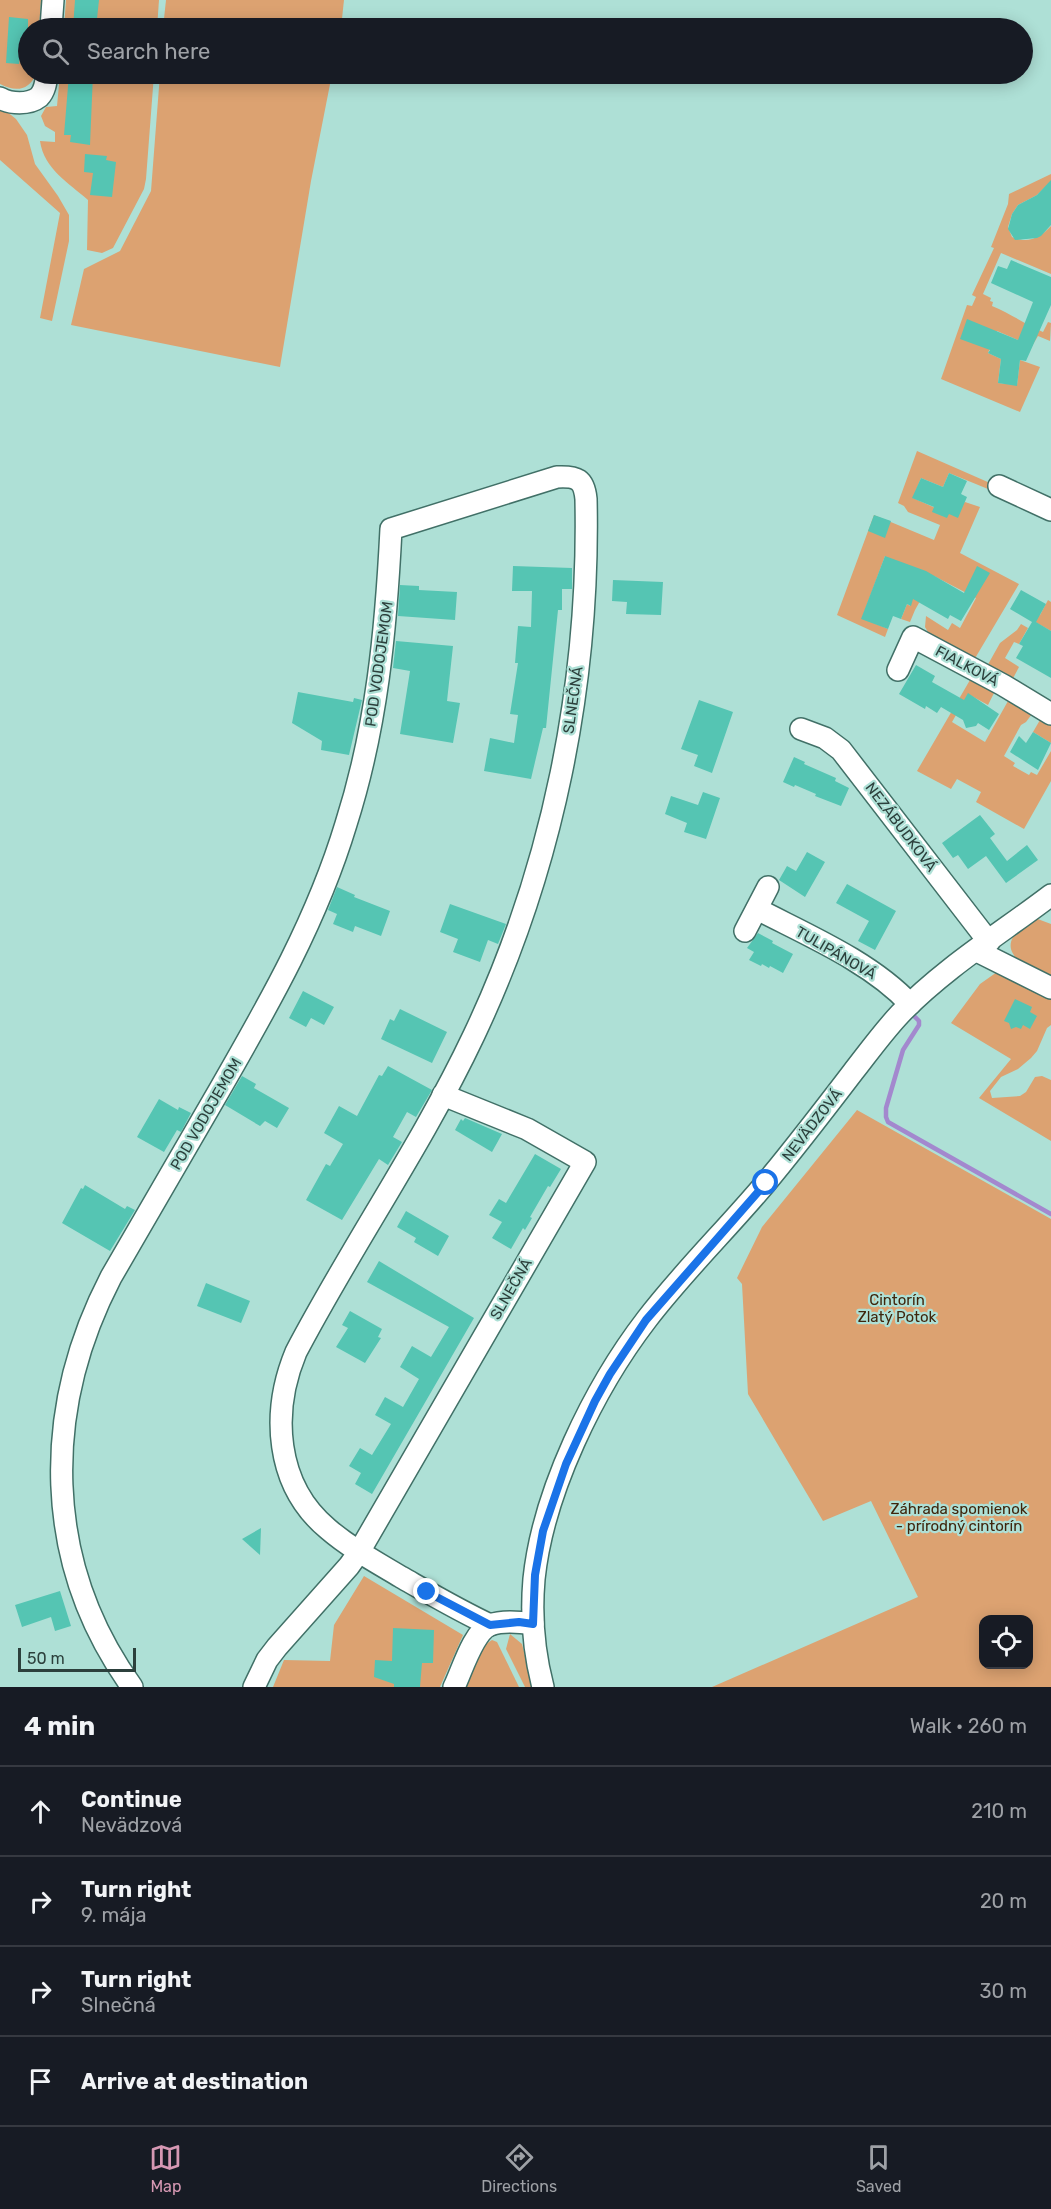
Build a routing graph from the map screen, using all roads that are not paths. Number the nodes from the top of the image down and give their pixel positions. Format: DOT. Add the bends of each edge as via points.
graph roads {
  1 [pos="54,0"];
  2 [pos="52,18"];
  3 [pos="45,84"];
  4 [pos="0,98"];
  5 [pos="999,486"];
  6 [pos="1051,510"];
  7 [pos="391,529"];
  8 [pos="898,670"];
  9 [pos="1051,714"];
  10 [pos="801,729"];
  11 [pos="768,887"];
  12 [pos="1051,895"];
  13 [pos="757,909"];
  14 [pos="745,931"];
  15 [pos="983,946"];
  16 [pos="1051,988"];
  17 [pos="910,1004"];
  18 [pos="444,1095"];
  19 [pos="359,1552"];
  20 [pos="533,1624"];
  21 [pos="490,1625"];
  22 [pos="132,1687"];
  23 [pos="254,1687"];
  24 [pos="454,1687"];
  25 [pos="543,1687"];
  1 -- 2 [label="street"];
  3 -- 4 [label="street" via="40,96 32,100 12,103"];
  5 -- 6 [label="street"];
  7 -- 18 [label="street, SLNEČNÁ" via="557,477 570,476 585,487 581,644 570,727 548,831 512,946"];
  7 -- 22 [label="street, POD VODOJEMOM" via="385,638 372,722 352,804 327,880 267,1008 97,1305 71,1385 61,1463 70,1545 96,1627"];
  8 -- 9 [label="street, FIALKOVÁ" via="913,637"];
  10 -- 15 [label="street, NEZÁBUDKOVÁ" via="825,738 841,750"];
  11 -- 13 [label="street"];
  12 -- 15 [label="street, NEVÄDZOVÁ"];
  13 -- 14 [label="street"];
  13 -- 17 [label="street, TULIPÁNOVÁ" via="856,963 895,988"];
  15 -- 16 [label="street, NEZÁBUDKOVÁ"];
  15 -- 17 [label="street, NEVÄDZOVÁ"];
  17 -- 20 [label="street, NEVÄDZOVÁ" via="766,1183 659,1304 610,1374 566,1464 543,1531 535,1575"];
  18 -- 19 [label="street, SLNEČNÁ" via="312,1322 293,1358 283,1390 281,1436 294,1483 328,1529"];
  18 -- 19 [label="street, SLNEČNÁ" via="527,1129 585,1162"];
  19 -- 21 [label="street, SLNEČNÁ"];
  19 -- 23 [label="street" via="277,1647"];
  20 -- 21 [label="street"];
  20 -- 25 [label="street"];
  21 -- 24 [label="street" via="476,1637"];
}
